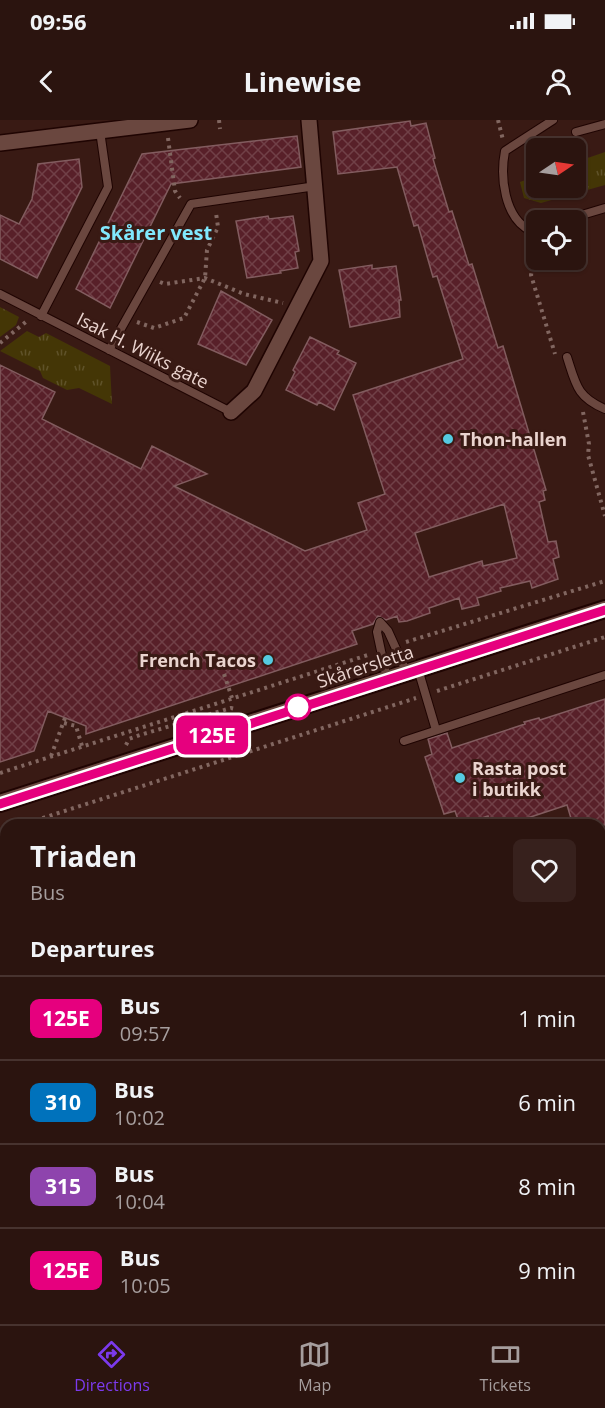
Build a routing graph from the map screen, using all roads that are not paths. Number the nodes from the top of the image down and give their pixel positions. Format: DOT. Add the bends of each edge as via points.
graph roads {
  1 [pos="190,120"];
  2 [pos="309,120"];
  3 [pos="553,120"];
  4 [pos="605,124"];
  5 [pos="100,131"];
  6 [pos="576,132"];
  7 [pos="0,142"];
  8 [pos="316,186"];
  9 [pos="605,208"];
  10 [pos="586,214"];
  11 [pos="526,229"];
  12 [pos="0,294"];
  13 [pos="38,314"];
  14 [pos="109,350"];
  15 [pos="567,357"];
  16 [pos="605,409"];
  17 [pos="231,412"];
  18 [pos="605,609"];
  19 [pos="413,671"];
  20 [pos="605,675"];
  21 [pos="387,679"];
  22 [pos="436,730"];
  23 [pos="404,741"];
  24 [pos="0,804"];
  1 -- 5 [label="street"];
  2 -- 8 [label="street"];
  3 -- 11 [label="lane" via="505,151 505,191 514,214"];
  4 -- 6 [label="lane"];
  5 -- 7 [label="street"];
  5 -- 13 [label="lane" via="108,186"];
  8 -- 14 [label="lane" via="191,204"];
  8 -- 17 [label="street" via="321,261 254,391"];
  9 -- 10 [label="lane"];
  12 -- 13 [label="lane, Isak H. Wiiks gate"];
  13 -- 14 [label="lane, Isak H. Wiiks gate"];
  14 -- 17 [label="lane, Isak H. Wiiks gate"];
  15 -- 16 [label="lane" via="586,401"];
  18 -- 19 [label="street, Skårersletta"];
  19 -- 21 [label="street, Skårersletta"];
  19 -- 21 [label="lane" via="380,622 377,632"];
  19 -- 22 [label="lane" via="426,695"];
  20 -- 22 [label="lane"];
  21 -- 24 [label="street, Skårersletta"];
  22 -- 23 [label="lane"];
}
